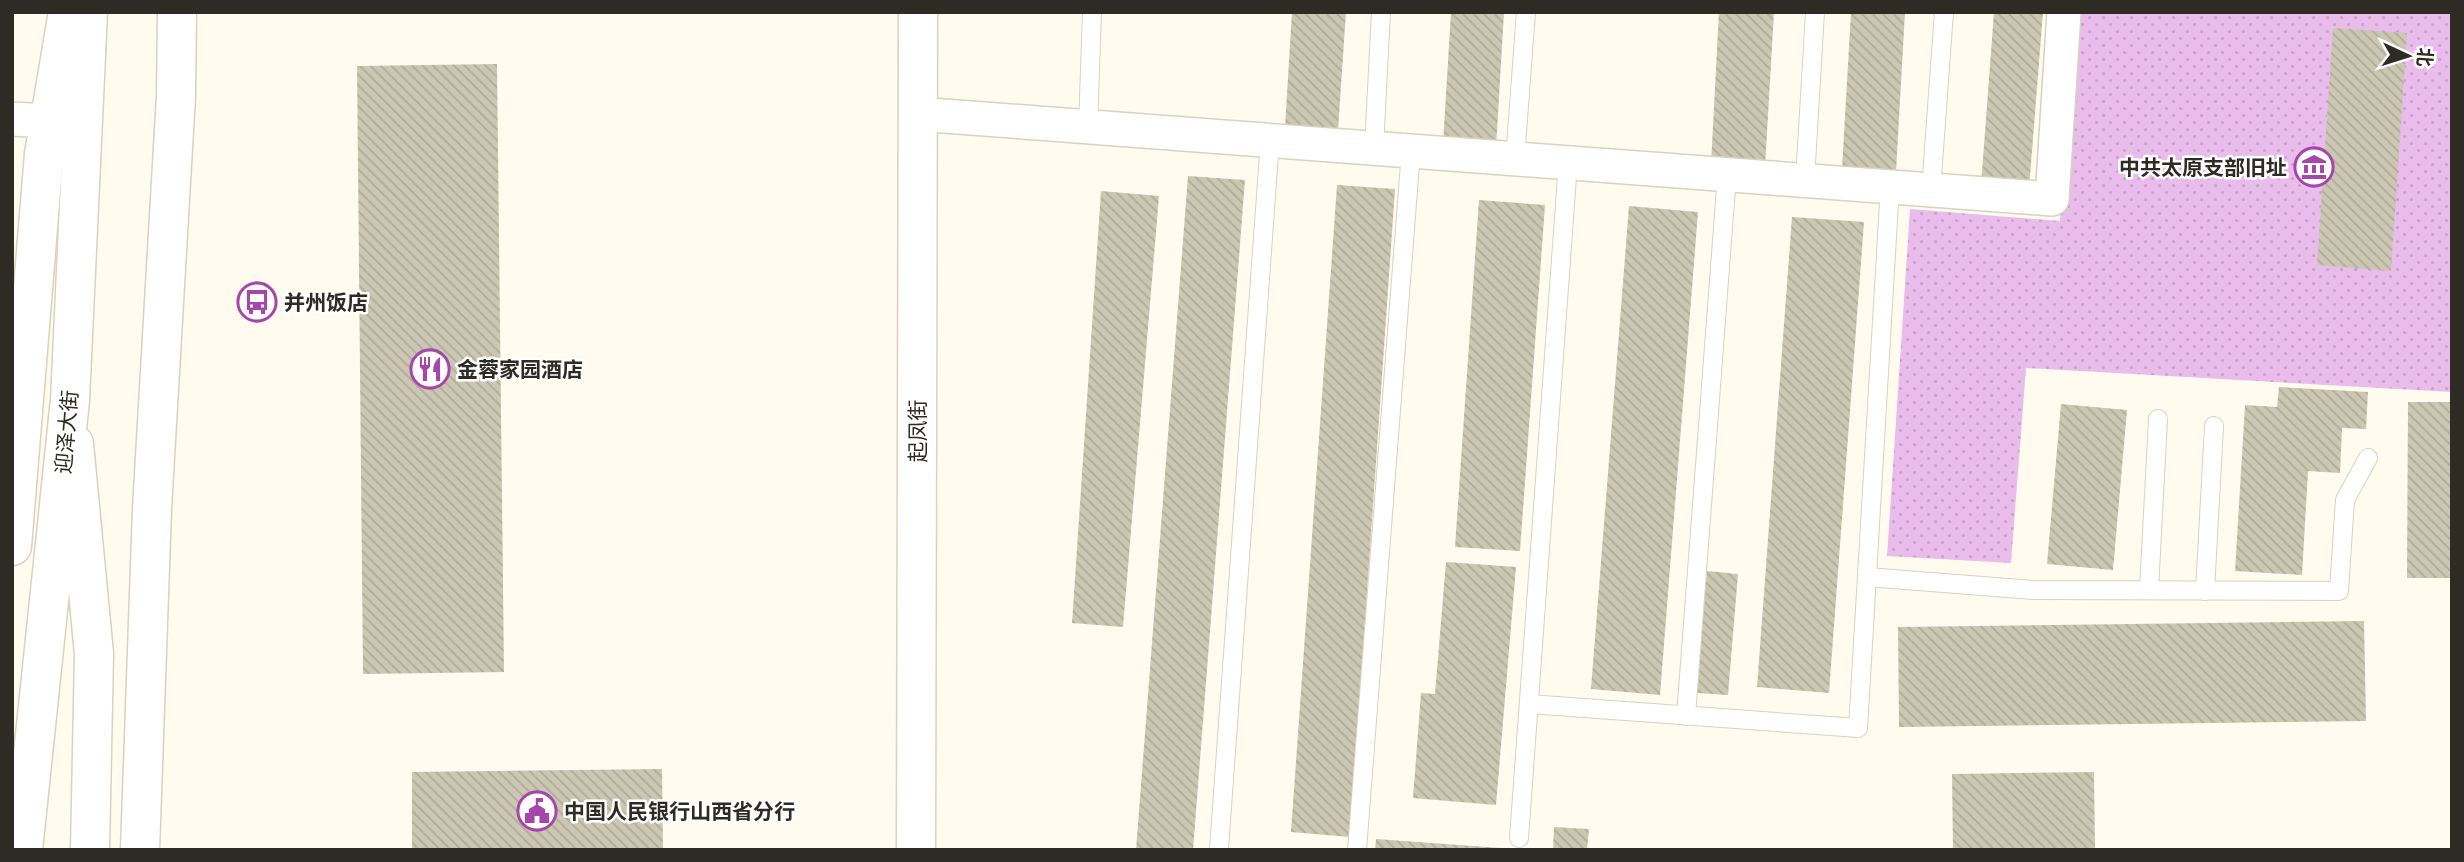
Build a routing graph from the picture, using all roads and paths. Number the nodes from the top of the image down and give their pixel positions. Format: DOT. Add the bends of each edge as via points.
graph roads {
  1 [pos="68,12"];
  2 [pos="88,12"];
  3 [pos="177,12"];
  4 [pos="918,12"];
  5 [pos="1092,12"];
  6 [pos="1381,12"];
  7 [pos="1526,12"];
  8 [pos="1815,12"];
  9 [pos="1944,12"];
  10 [pos="2064,12"];
  11 [pos="917,114"];
  12 [pos="12,120"];
  13 [pos="50,121"];
  14 [pos="1088,127"];
  15 [pos="1270,140"];
  16 [pos="1374,148"];
  17 [pos="1411,151"];
  18 [pos="1515,159"];
  19 [pos="1568,163"];
  20 [pos="1727,175"];
  21 [pos="1805,180"];
  22 [pos="1890,187"];
  23 [pos="1931,190"];
  24 [pos="70,400"];
  25 [pos="2158,419"];
  26 [pos="2214,426"];
  27 [pos="17,430"];
  28 [pos="2368,458"];
  29 [pos="152,509"];
  30 [pos="12,546"];
  31 [pos="1867,577"];
  32 [pos="2149,590"];
  33 [pos="2205,591"];
  34 [pos="1528,704"];
  35 [pos="1686,716"];
  36 [pos="1519,838"];
  37 [pos="1219,849"];
  38 [pos="23,850"];
  39 [pos="90,850"];
  40 [pos="139,850"];
  41 [pos="158,850"];
  42 [pos="916,850"];
  43 [pos="1357,850"];
  1 -- 13 [label="main road"];
  2 -- 24 [label="main road, 迎泽大街"];
  3 -- 29 [label="main road"];
  4 -- 11 [label="main road, 起凤街"];
  5 -- 14 [label="lane"];
  6 -- 16 [label="lane"];
  7 -- 18 [label="lane"];
  8 -- 21 [label="lane"];
  9 -- 23 [label="lane"];
  10 -- 23 [label="street" via="2052,199"];
  11 -- 14 [label="street"];
  11 -- 42 [label="main road, 起凤街"];
  12 -- 13 [label="street"];
  13 -- 27 [label="main road"];
  14 -- 15 [label="street"];
  15 -- 16 [label="street"];
  15 -- 37 [label="lane"];
  16 -- 17 [label="street"];
  17 -- 18 [label="street"];
  17 -- 43 [label="lane"];
  18 -- 19 [label="street"];
  19 -- 20 [label="street"];
  19 -- 34 [label="lane"];
  20 -- 21 [label="street"];
  20 -- 35 [label="lane"];
  21 -- 22 [label="street"];
  22 -- 23 [label="street"];
  22 -- 31 [label="lane"];
  24 -- 38 [label="main road, 迎泽大街"];
  24 -- 39 [label="main road" via="94,654"];
  25 -- 32 [label="lane"];
  26 -- 33 [label="lane"];
  27 -- 30 [label="main road"];
  28 -- 33 [label="lane" via="2345,500 2339,591"];
  29 -- 40 [label="main road"];
  29 -- 41 [label="main road"];
  31 -- 32 [label="lane" via="2033,590"];
  31 -- 35 [label="lane" via="1858,728"];
  32 -- 33 [label="lane"];
  34 -- 35 [label="lane"];
  34 -- 36 [label="lane"];
}
